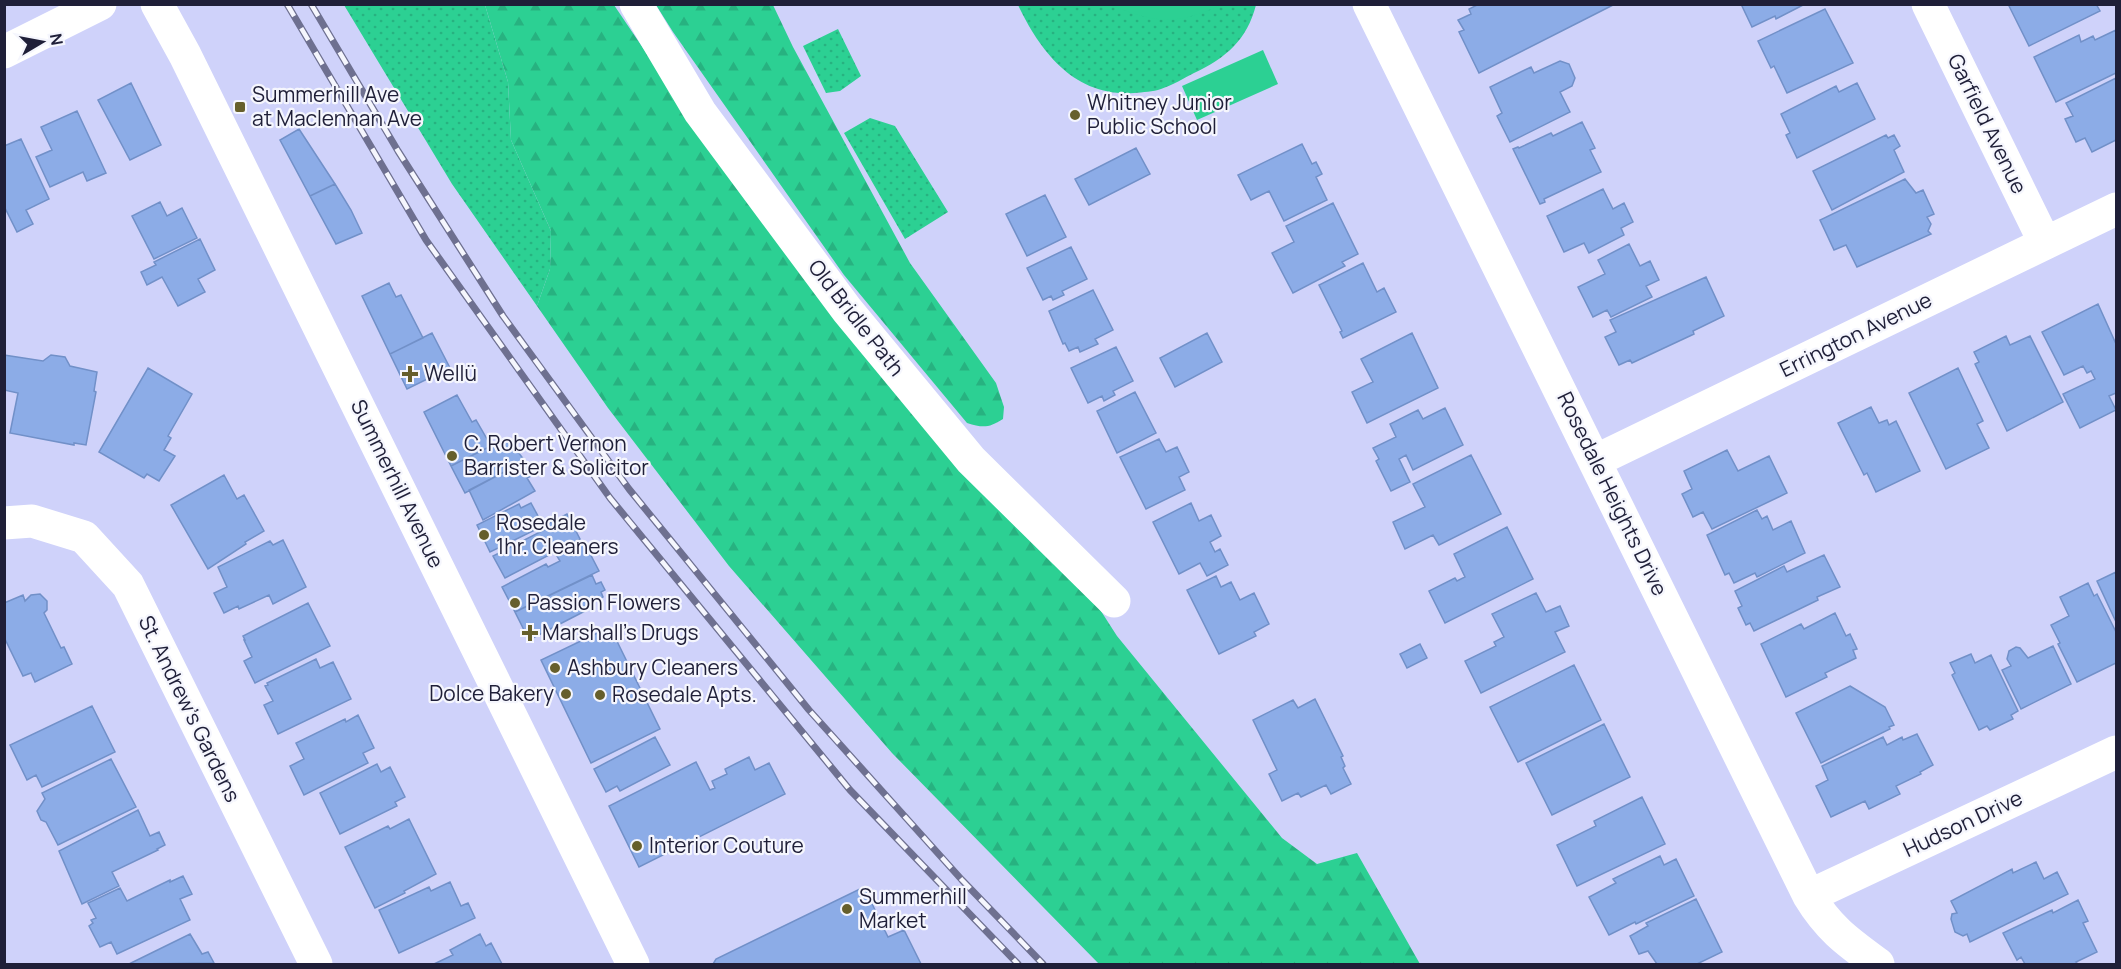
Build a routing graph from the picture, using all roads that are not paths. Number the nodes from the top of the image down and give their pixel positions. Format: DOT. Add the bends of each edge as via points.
graph roads {
  1 [pos="100,4"];
  2 [pos="157,4"];
  3 [pos="636,4"];
  4 [pos="1370,4"];
  5 [pos="1928,4"];
  6 [pos="4,52"];
  7 [pos="2116,209"];
  8 [pos="2045,243"];
  9 [pos="1595,461"];
  10 [pos="4,523"];
  11 [pos="1114,601"];
  12 [pos="2116,752"];
  13 [pos="1809,896"];
  14 [pos="316,964"];
  15 [pos="633,964"];
  16 [pos="1878,964"];
  1 -- 6 [label="street"];
  2 -- 15 [label="street, Summerhill Avenue"];
  3 -- 11 [label="street, Old Bridle Path" via="700,112 847,310 971,460"];
  4 -- 9 [label="street, Rosedale Heights Drive"];
  5 -- 8 [label="street, Garfield Avenue"];
  7 -- 8 [label="street, Errington Avenue"];
  8 -- 9 [label="street, Errington Avenue"];
  9 -- 13 [label="street, Rosedale Heights Drive"];
  10 -- 14 [label="street, St. Andrew's Gardens" via="32,521 84,537 128,585"];
  12 -- 13 [label="street, Hudson Drive"];
  13 -- 16 [label="street, Rosedale Heights Drive" via="1839,936"];
}
